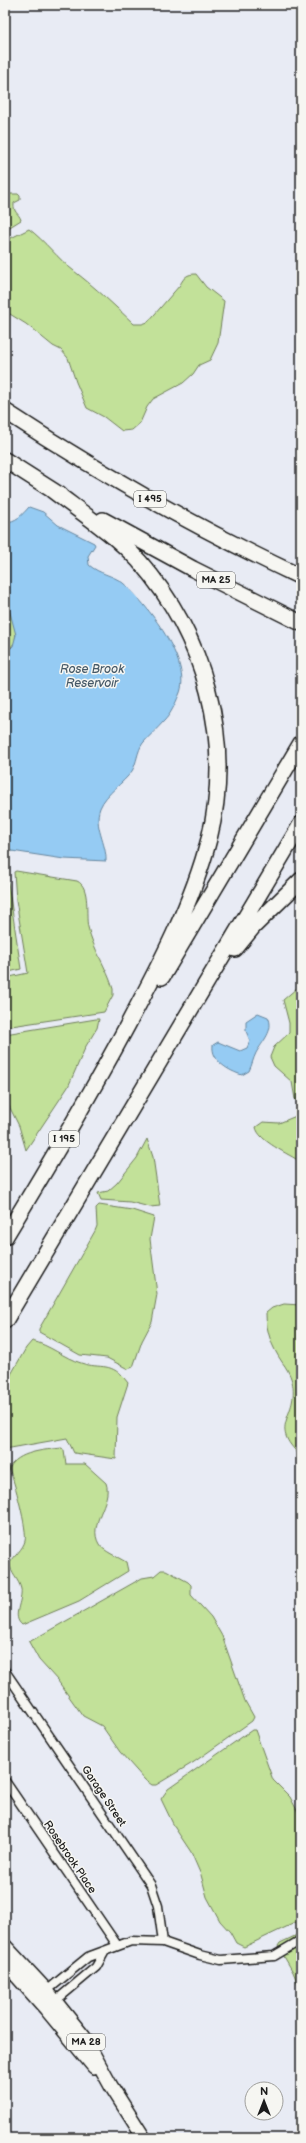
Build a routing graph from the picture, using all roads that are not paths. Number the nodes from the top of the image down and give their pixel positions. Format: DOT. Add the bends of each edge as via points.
graph roads {
  1 [pos="5,411"];
  2 [pos="5,460"];
  3 [pos="52,490"];
  4 [pos="301,577"];
  5 [pos="301,623"];
  6 [pos="301,743"];
  7 [pos="301,824"];
  8 [pos="301,880"];
  9 [pos="119,1040"];
  10 [pos="154,1074"];
  11 [pos="5,1237"];
  12 [pos="20,1297"];
  13 [pos="5,1322"];
  14 [pos="5,1327"];
  15 [pos="5,1671"];
  16 [pos="5,1781"];
  17 [pos="301,1940"];
  18 [pos="163,1942"];
  19 [pos="116,1945"];
  20 [pos="5,1946"];
  21 [pos="105,1951"];
  22 [pos="5,1963"];
  23 [pos="46,2000"];
  24 [pos="144,2138"];
  1 -- 4 [label="highway, I 495" via="161,504"];
  2 -- 3 [label="highway"];
  3 -- 5 [label="highway, MA 25" via="193,569"];
  3 -- 9 [label="highway" via="128,550 164,593 198,659 210,698 215,731 216,798 209,838 177,926 149,986"];
  6 -- 9 [label="highway" via="154,990"];
  7 -- 10 [label="highway" via="189,1010"];
  8 -- 10 [label="highway" via="281,897 240,943"];
  9 -- 11 [label="highway, I 195" via="71,1127"];
  10 -- 12 [label="highway"];
  12 -- 13 [label="highway"];
  12 -- 14 [label="highway"];
  15 -- 18 [label="street, Garage Street" via="151,1885 158,1906"];
  16 -- 19 [label="street, Rosebrook Place"];
  17 -- 18 [label="street" via="274,1956 221,1960"];
  18 -- 19 [label="street" via="140,1940"];
  19 -- 21 [label="street"];
  20 -- 23 [label="main road, MA 28"];
  21 -- 23 [label="street" via="88,1957"];
  21 -- 23 [label="street" via="96,1967"];
  22 -- 23 [label="main road, MA 28"];
  23 -- 24 [label="main road, MA 28" via="111,2086"];
}
